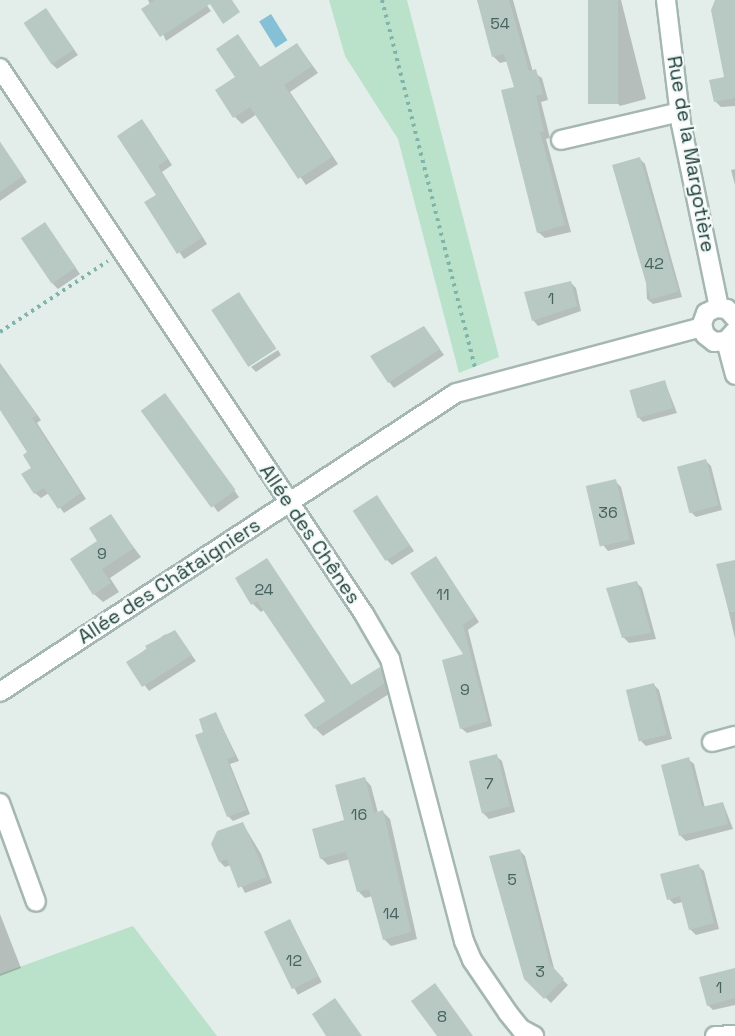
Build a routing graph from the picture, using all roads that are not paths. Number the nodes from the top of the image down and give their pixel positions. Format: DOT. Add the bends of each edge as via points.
graph roads {
  1 [pos="666,0"];
  2 [pos="0,68"];
  3 [pos="680,112"];
  4 [pos="561,140"];
  5 [pos="719,308"];
  6 [pos="735,318"];
  7 [pos="702,327"];
  8 [pos="730,336"];
  9 [pos="735,375"];
  10 [pos="288,503"];
  11 [pos="0,692"];
  12 [pos="735,736"];
  13 [pos="712,742"];
  14 [pos="0,803"];
  15 [pos="36,902"];
  16 [pos="735,1035"];
  17 [pos="534,1036"];
  18 [pos="715,1036"];
  1 -- 3 [label="street, Rue de la Margotière"];
  2 -- 10 [label="street, Allée des Chênes"];
  3 -- 4 [label="street"];
  3 -- 5 [label="street, Rue de la Margotière"];
  5 -- 6 [label="street"];
  5 -- 7 [label="street" via="706,313"];
  7 -- 8 [label="street" via="709,339"];
  7 -- 10 [label="street, Allée des Châtaigniers" via="456,393"];
  8 -- 9 [label="street"];
  10 -- 11 [label="street, Allée des Châtaigniers"];
  10 -- 17 [label="street, Allée des Chênes" via="390,659 464,941 472,960 508,1013 521,1029"];
  12 -- 13 [label="street"];
  14 -- 15 [label="street"];
  16 -- 18 [label="street"];
}
